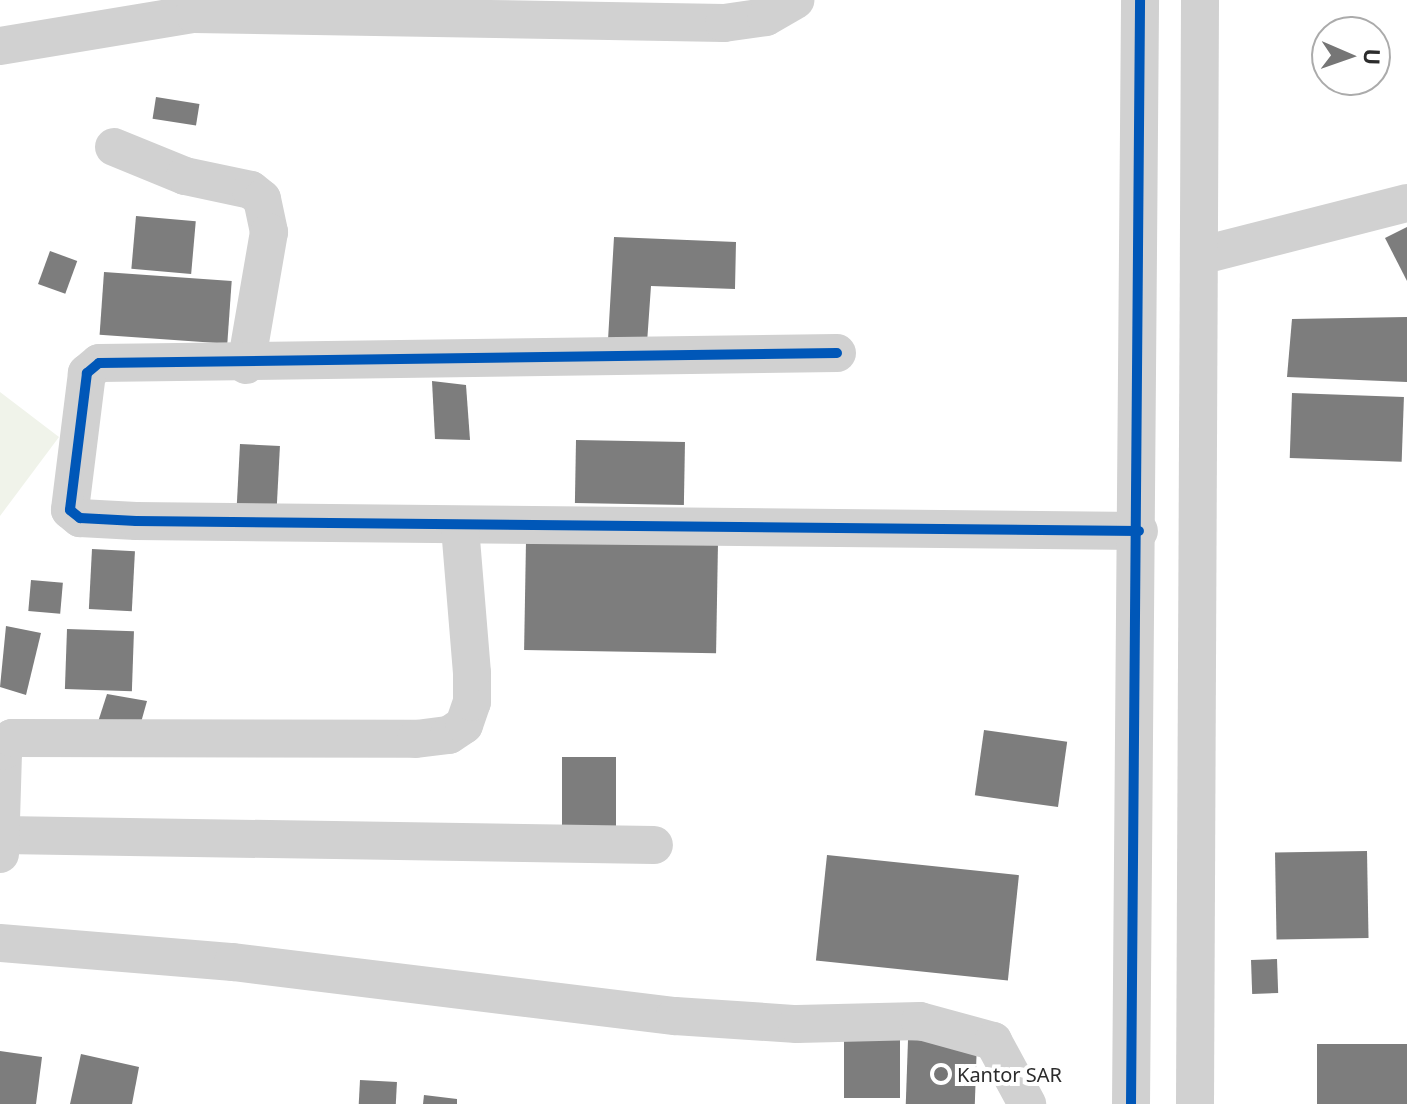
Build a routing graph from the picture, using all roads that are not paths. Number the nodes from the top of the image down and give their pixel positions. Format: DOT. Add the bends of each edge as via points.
graph roads {
  1 [pos="795,0"];
  2 [pos="1140,0"];
  3 [pos="1200,0"];
  4 [pos="192,7"];
  5 [pos="0,46"];
  6 [pos="114,147"];
  7 [pos="1407,203"];
  8 [pos="1199,256"];
  9 [pos="837,353"];
  10 [pos="246,365"];
  11 [pos="460,527"];
  12 [pos="1139,531"];
  13 [pos="2,845"];
  14 [pos="654,845"];
  15 [pos="0,943"];
  16 [pos="1027,1104"];
  17 [pos="1131,1104"];
  18 [pos="1195,1104"];
  1 -- 4 [label="street" via="766,17 724,23"];
  2 -- 12 [label="street"];
  3 -- 8 [label="street"];
  4 -- 5 [label="street"];
  6 -- 10 [label="street" via="176,174 251,190 262,199 269,232"];
  7 -- 8 [label="street"];
  8 -- 18 [label="street"];
  9 -- 10 [label="street"];
  10 -- 11 [label="street" via="91,366 73,515 136,521"];
  11 -- 12 [label="street"];
  11 -- 13 [label="street" via="472,673 472,702 464,725 449,735 416,739 12,738 3,751"];
  12 -- 17 [label="street"];
  13 -- 14 [label="street"];
  15 -- 16 [label="street" via="233,962 675,1016 797,1024 920,1021 993,1041"];
}
